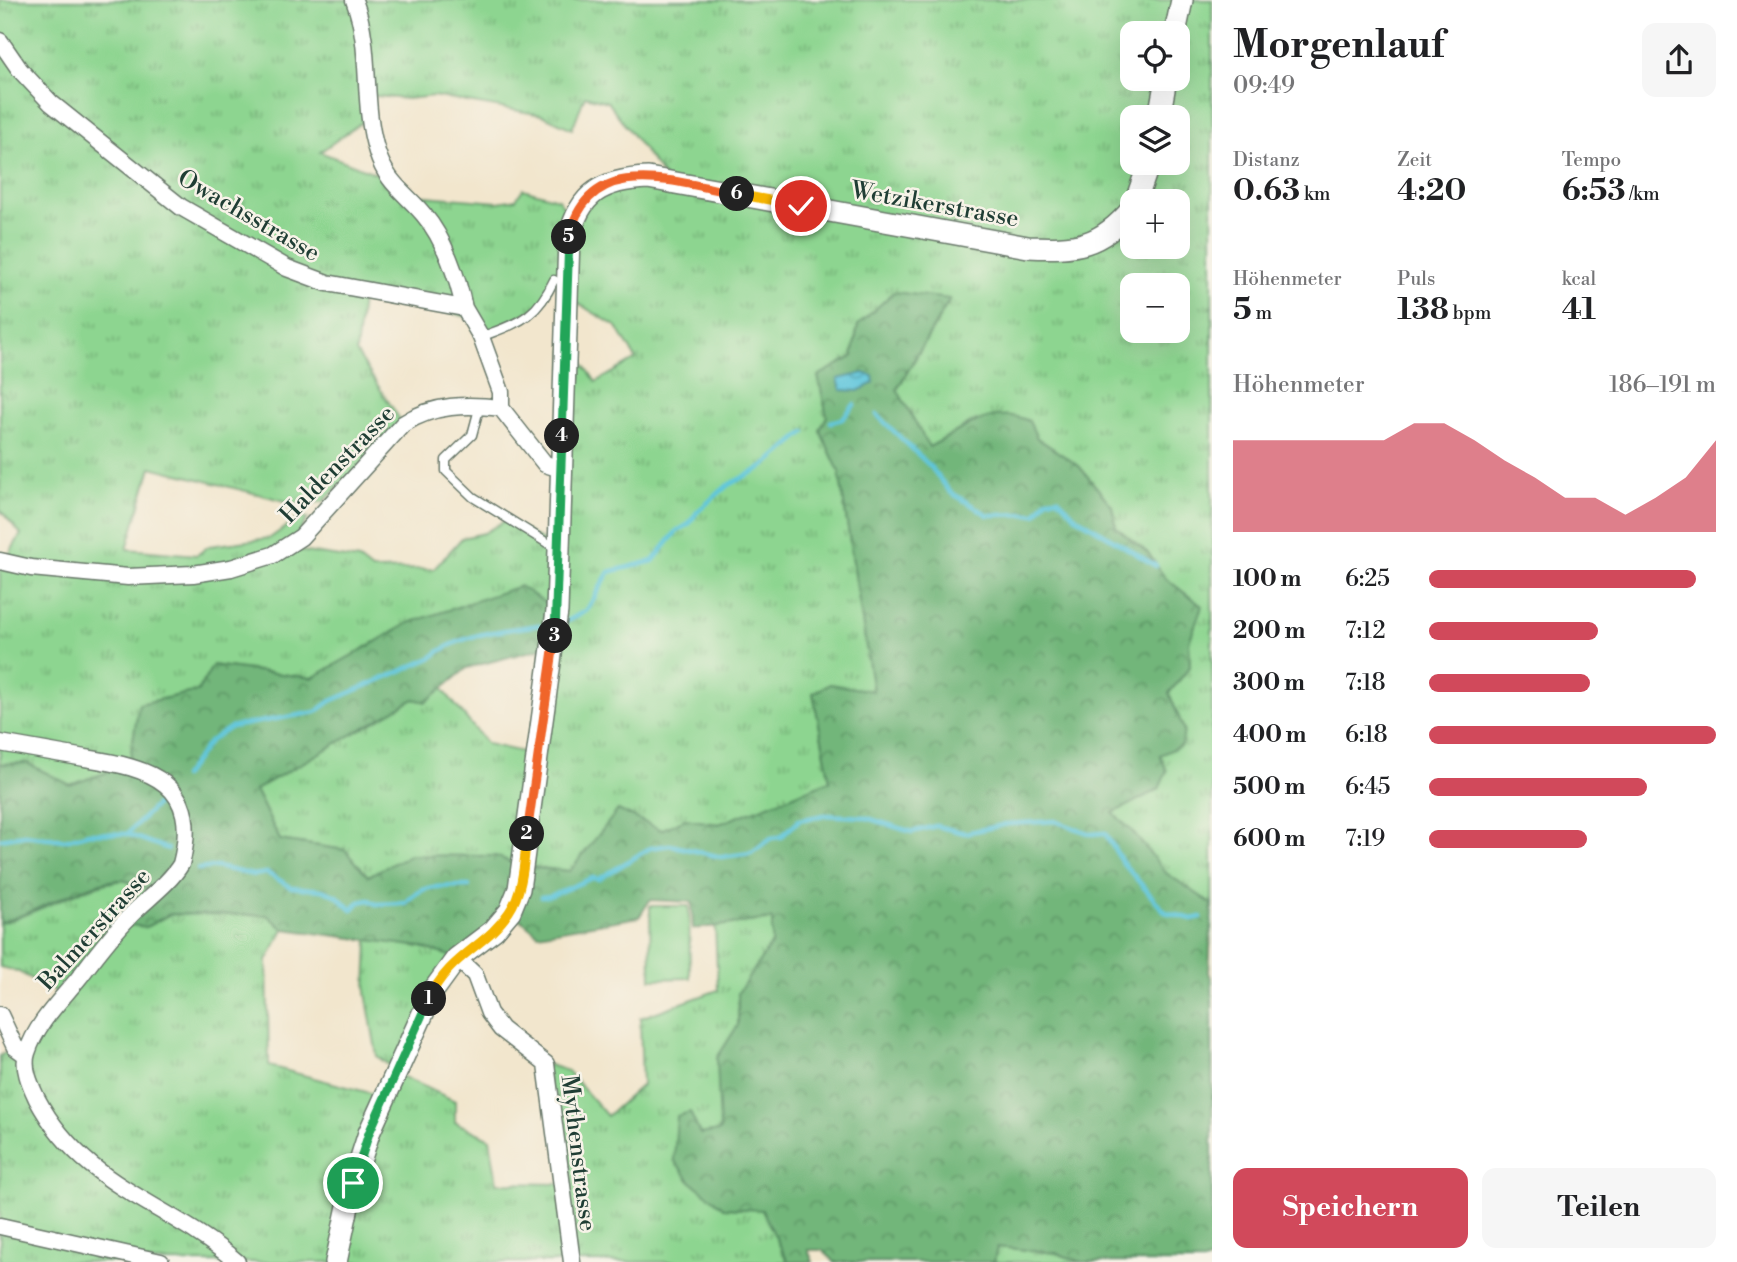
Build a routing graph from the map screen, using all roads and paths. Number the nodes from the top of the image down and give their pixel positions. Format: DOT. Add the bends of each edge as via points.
graph roads {
  1 [pos="354,0"];
  2 [pos="1182,0"];
  3 [pos="1178,21"];
  4 [pos="0,41"];
  5 [pos="1120,224"];
  6 [pos="554,280"];
  7 [pos="464,308"];
  8 [pos="481,337"];
  9 [pos="480,405"];
  10 [pos="501,408"];
  11 [pos="561,469"];
  12 [pos="559,550"];
  13 [pos="0,561"];
  14 [pos="0,743"];
  15 [pos="457,958"];
  16 [pos="0,1015"];
  17 [pos="26,1055"];
  18 [pos="0,1226"];
  19 [pos="161,1262"];
  20 [pos="237,1262"];
  21 [pos="336,1262"];
  22 [pos="572,1262"];
  1 -- 7 [label="street" via="363,25 369,117 377,153 388,178 435,232"];
  2 -- 3 [label="street"];
  4 -- 7 [label="street, Owachsstrasse" via="51,103 181,207 287,268 327,284"];
  5 -- 11 [label="street, Wetzikerstrasse" via="1084,246 1028,247 666,181 610,183 580,206 569,238"];
  6 -- 8 [label="lane" via="543,304 520,322"];
  7 -- 8 [label="street"];
  8 -- 10 [label="street" via="501,391"];
  9 -- 10 [label="street, Haldenstrasse"];
  9 -- 12 [label="lane" via="472,435 446,460 446,471 473,497"];
  9 -- 13 [label="street, Haldenstrasse" via="431,409 403,424 301,537 273,555 193,574 128,577 31,569"];
  10 -- 11 [label="street" via="545,464"];
  11 -- 12 [label="street, Wetzikerstrasse"];
  12 -- 15 [label="street, Wetzikerstrasse" via="554,645 519,889 510,911 494,930"];
  14 -- 17 [label="street, Balmerstrasse" via="129,765 172,788 183,808 184,853 177,872 122,924 42,1023"];
  15 -- 21 [label="street, Wetzikerstrasse" via="433,991 369,1133"];
  15 -- 22 [label="street, Mythenstrasse" via="475,975 489,1013 501,1029 546,1065"];
  16 -- 17 [label="street" via="15,1047"];
  17 -- 20 [label="street" via="32,1088 67,1144 117,1186 203,1235"];
  18 -- 19 [label="street"];
}
